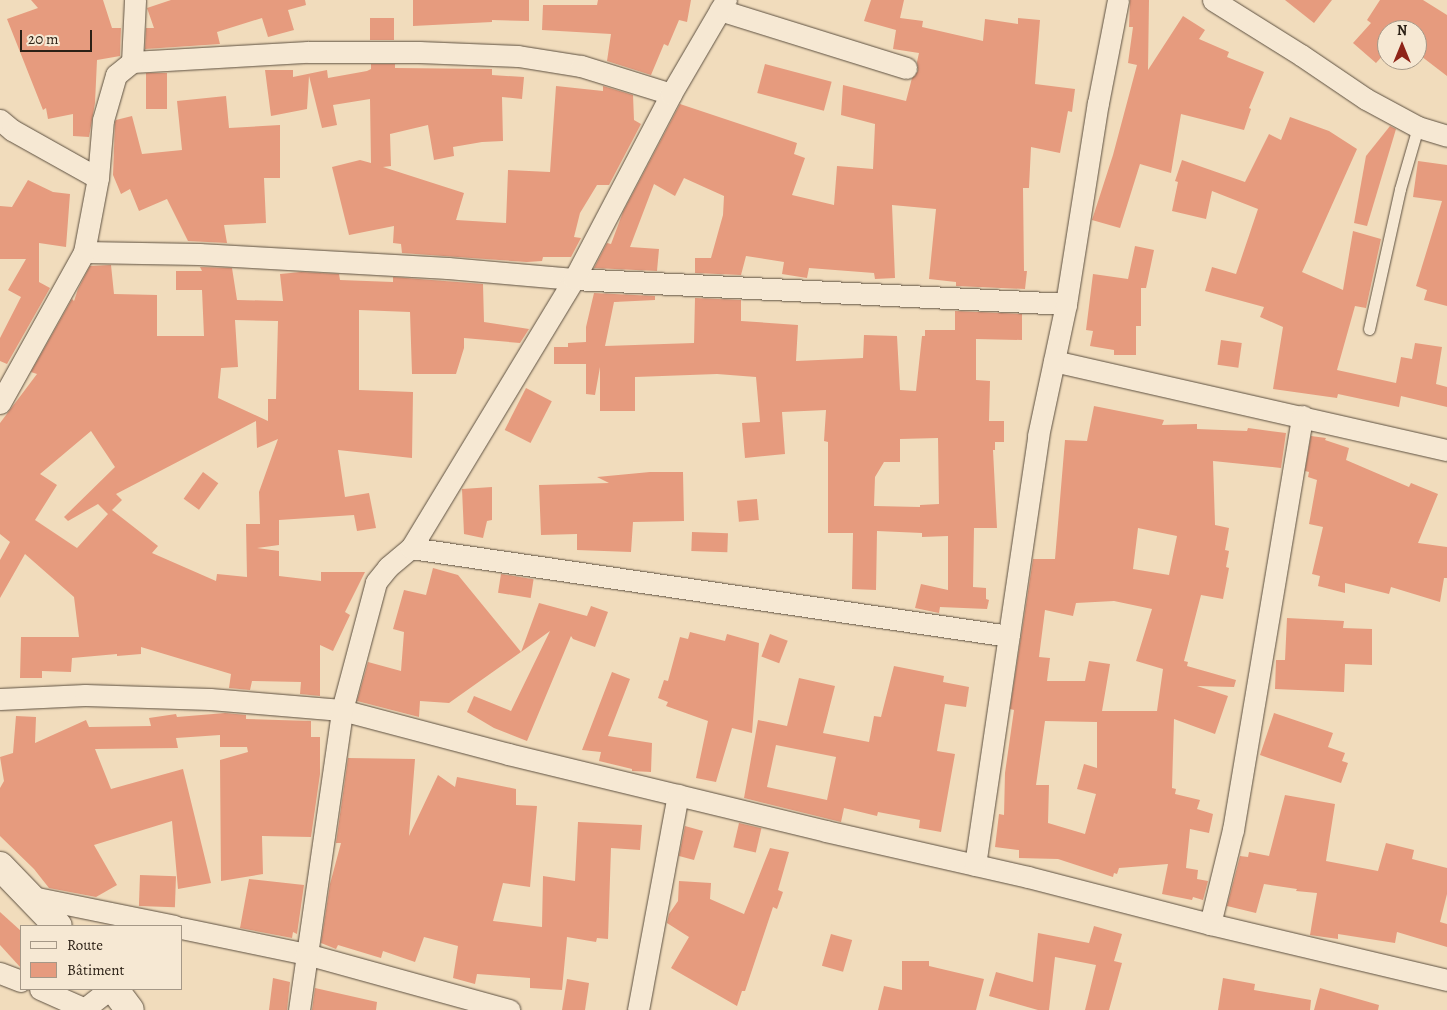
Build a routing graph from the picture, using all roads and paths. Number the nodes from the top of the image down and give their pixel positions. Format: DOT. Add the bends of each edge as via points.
graph roads {
  1 [pos="135,0"];
  2 [pos="1118,0"];
  3 [pos="1213,0"];
  4 [pos="723,5"];
  5 [pos="132,62"];
  6 [pos="906,68"];
  7 [pos="671,94"];
  8 [pos="0,120"];
  9 [pos="1418,127"];
  10 [pos="1447,136"];
  11 [pos="98,178"];
  12 [pos="84,252"];
  13 [pos="574,280"];
  14 [pos="1066,304"];
  15 [pos="1369,329"];
  16 [pos="1054,361"];
  17 [pos="0,403"];
  18 [pos="1302,416"];
  19 [pos="1447,450"];
  20 [pos="411,548"];
  21 [pos="1009,636"];
  22 [pos="0,699"];
  23 [pos="342,710"];
  24 [pos="678,796"];
  25 [pos="975,865"];
  26 [pos="0,866"];
  27 [pos="32,897"];
  28 [pos="1210,924"];
  29 [pos="57,925"];
  30 [pos="169,925"];
  31 [pos="182,928"];
  32 [pos="306,954"];
  33 [pos="0,973"];
  34 [pos="1447,980"];
  35 [pos="20,981"];
  36 [pos="42,990"];
  37 [pos="111,990"];
  38 [pos="113,990"];
  39 [pos="84,1009"];
  40 [pos="130,1010"];
  41 [pos="299,1010"];
  42 [pos="509,1010"];
  43 [pos="638,1010"];
  1 -- 5 [label="street"];
  2 -- 14 [label="street"];
  3 -- 9 [label="street" via="1366,98"];
  4 -- 6 [label="street"];
  4 -- 7 [label="street"];
  5 -- 7 [label="street" via="308,52 518,56 581,66"];
  5 -- 11 [label="street" via="116,75 103,120"];
  7 -- 13 [label="street"];
  8 -- 11 [label="street"];
  9 -- 10 [label="street"];
  9 -- 15 [label="lane" via="1400,189"];
  11 -- 12 [label="street"];
  12 -- 13 [label="street" via="331,261"];
  12 -- 17 [label="street"];
  13 -- 14 [label="street"];
  13 -- 20 [label="street"];
  14 -- 16 [label="street"];
  16 -- 18 [label="street"];
  16 -- 21 [label="street" via="1038,436"];
  18 -- 19 [label="street"];
  18 -- 28 [label="street" via="1233,830"];
  20 -- 21 [label="street"];
  20 -- 23 [label="street" via="376,582"];
  21 -- 25 [label="street"];
  22 -- 23 [label="street" via="85,695 210,699"];
  23 -- 24 [label="street"];
  23 -- 32 [label="street"];
  24 -- 25 [label="street"];
  24 -- 43 [label="street"];
  25 -- 28 [label="street"];
  26 -- 27 [label="street"];
  27 -- 29 [label="street"];
  27 -- 30 [label="street"];
  28 -- 34 [label="street"];
  31 -- 32 [label="street"];
  32 -- 41 [label="street"];
  32 -- 42 [label="street"];
  33 -- 35 [label="street"];
  36 -- 39 [label="street"];
  37 -- 39 [label="street"];
  38 -- 40 [label="street"];
}
